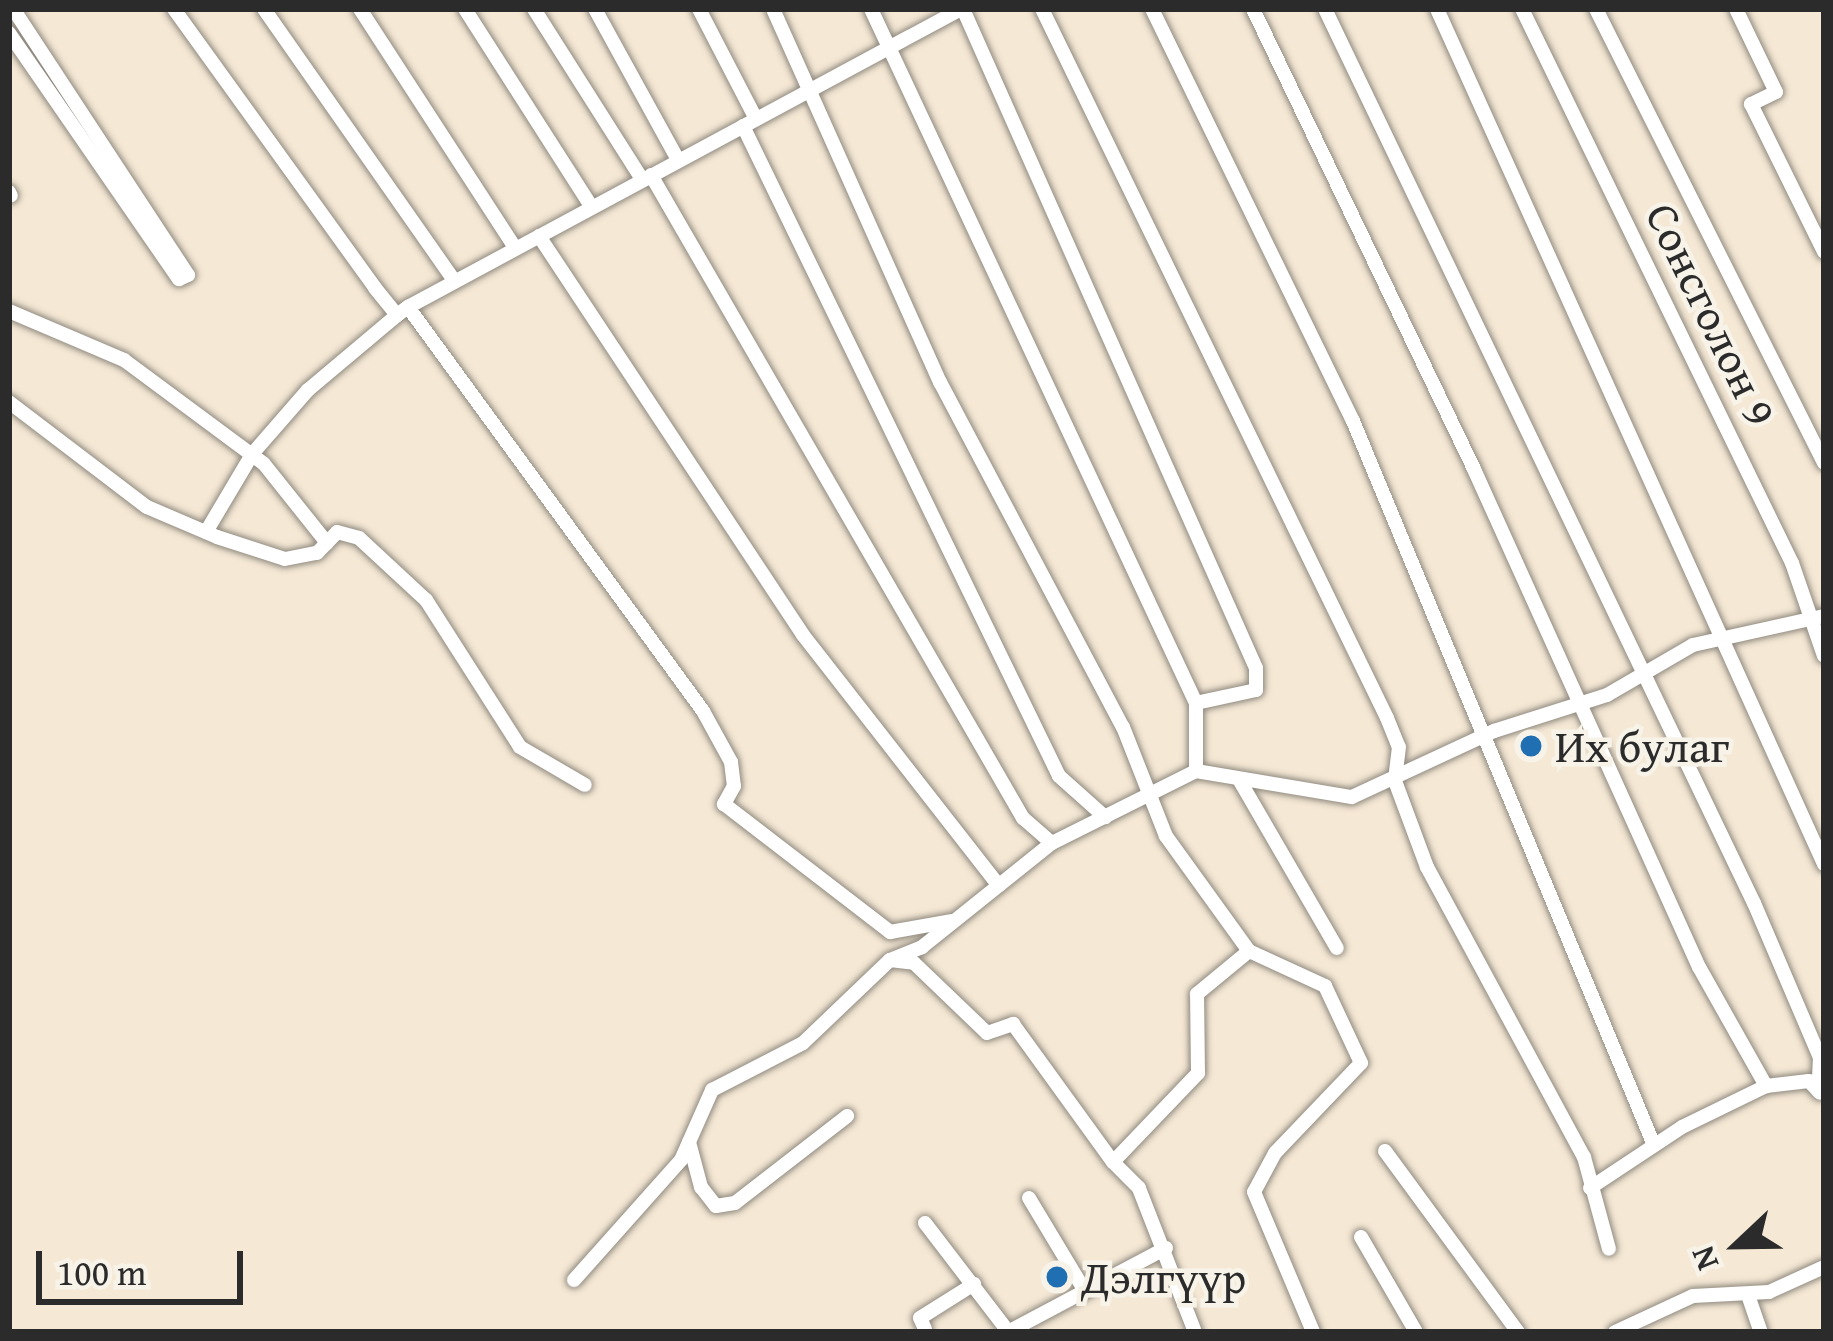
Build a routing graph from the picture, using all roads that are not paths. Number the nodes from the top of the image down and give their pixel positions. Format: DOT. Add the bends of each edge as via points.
graph roads {
  1 [pos="13,9"];
  2 [pos="174,9"];
  3 [pos="264,9"];
  4 [pos="360,9"];
  5 [pos="465,9"];
  6 [pos="534,9"];
  7 [pos="595,9"];
  8 [pos="699,9"];
  9 [pos="773,9"];
  10 [pos="871,9"];
  11 [pos="962,9"];
  12 [pos="1042,9"];
  13 [pos="1152,9"];
  14 [pos="1252,9"];
  15 [pos="1325,9"];
  16 [pos="1436,9"];
  17 [pos="1522,9"];
  18 [pos="1596,9"];
  19 [pos="1736,9"];
  20 [pos="9,33"];
  21 [pos="892,52"];
  22 [pos="814,89"];
  23 [pos="750,123"];
  24 [pos="678,160"];
  25 [pos="646,177"];
  26 [pos="591,206"];
  27 [pos="539,236"];
  28 [pos="515,248"];
  29 [pos="1824,252"];
  30 [pos="453,279"];
  31 [pos="9,311"];
  32 [pos="403,311"];
  33 [pos="9,402"];
  34 [pos="252,455"];
  35 [pos="1824,463"];
  36 [pos="206,532"];
  37 [pos="327,543"];
  38 [pos="1824,616"];
  39 [pos="1807,617"];
  40 [pos="1721,637"];
  41 [pos="1824,656"];
  42 [pos="1641,676"];
  43 [pos="1196,703"];
  44 [pos="1582,703"];
  45 [pos="1483,737"];
  46 [pos="1196,771"];
  47 [pos="1396,781"];
  48 [pos="1240,782"];
  49 [pos="585,785"];
  50 [pos="1147,796"];
  51 [pos="1105,817"];
  52 [pos="1052,843"];
  53 [pos="1824,864"];
  54 [pos="999,886"];
  55 [pos="951,921"];
  56 [pos="1337,948"];
  57 [pos="1249,951"];
  58 [pos="890,960"];
  59 [pos="1766,1086"];
  60 [pos="1821,1093"];
  61 [pos="847,1116"];
  62 [pos="689,1142"];
  63 [pos="1654,1145"];
  64 [pos="1385,1150"];
  65 [pos="1113,1162"];
  66 [pos="1590,1188"];
  67 [pos="1029,1198"];
  68 [pos="925,1223"];
  69 [pos="1361,1237"];
  70 [pos="1166,1248"];
  71 [pos="1609,1249"];
  72 [pos="1824,1267"];
  73 [pos="574,1280"];
  74 [pos="974,1284"];
  75 [pos="1083,1288"];
  76 [pos="1748,1295"];
  77 [pos="925,1329"];
  78 [pos="1008,1331"];
  79 [pos="1196,1332"];
  80 [pos="1313,1332"];
  81 [pos="1416,1332"];
  82 [pos="1518,1332"];
  83 [pos="1615,1332"];
  84 [pos="1761,1332"];
  1 -- 20 [label="street" via="188,275 179,279"];
  2 -- 32 [label="street"];
  3 -- 30 [label="street"];
  4 -- 28 [label="street"];
  5 -- 26 [label="street"];
  6 -- 25 [label="street"];
  7 -- 24 [label="street"];
  8 -- 23 [label="street"];
  9 -- 22 [label="street"];
  10 -- 21 [label="street"];
  11 -- 21 [label="street"];
  11 -- 43 [label="street" via="1256,668 1256,690"];
  12 -- 47 [label="street" via="1387,718 1399,747"];
  13 -- 45 [label="street" via="1353,421"];
  14 -- 44 [label="street"];
  15 -- 42 [label="street" via="1588,550"];
  16 -- 40 [label="street"];
  17 -- 39 [label="street, Сонсголон 9" via="1792,563"];
  18 -- 35 [label="street"];
  19 -- 29 [label="street" via="1776,92 1750,104"];
  21 -- 22 [label="street"];
  21 -- 43 [label="street"];
  22 -- 23 [label="street"];
  22 -- 50 [label="street" via="940,382 1123,727"];
  23 -- 24 [label="street"];
  23 -- 51 [label="street" via="1059,776"];
  24 -- 25 [label="street"];
  25 -- 26 [label="street"];
  25 -- 52 [label="street" via="1024,818"];
  26 -- 27 [label="street"];
  27 -- 28 [label="street"];
  27 -- 54 [label="street" via="803,635"];
  28 -- 30 [label="street"];
  30 -- 32 [label="street"];
  31 -- 34 [label="street" via="124,360"];
  32 -- 34 [label="street" via="308,390"];
  32 -- 55 [label="street" via="703,711 731,762 734,786 724,804 890,932"];
  33 -- 36 [label="street" via="147,507"];
  34 -- 36 [label="street"];
  34 -- 37 [label="street"];
  36 -- 37 [label="street" via="285,559"];
  37 -- 49 [label="street" via="337,532 358,538 426,599 520,747"];
  38 -- 39 [label="street"];
  39 -- 40 [label="street"];
  39 -- 41 [label="street, Сонсголон 9"];
  40 -- 42 [label="street"];
  40 -- 53 [label="street"];
  42 -- 44 [label="street"];
  42 -- 60 [label="street" via="1754,903 1820,1058"];
  43 -- 46 [label="street"];
  44 -- 45 [label="street"];
  44 -- 59 [label="street" via="1700,967"];
  45 -- 47 [label="street"];
  45 -- 63 [label="street"];
  46 -- 48 [label="street"];
  46 -- 50 [label="street"];
  47 -- 48 [label="street" via="1352,797"];
  47 -- 66 [label="street" via="1427,867 1584,1156"];
  48 -- 56 [label="street"];
  50 -- 51 [label="street"];
  50 -- 57 [label="street" via="1166,836"];
  51 -- 52 [label="street"];
  52 -- 54 [label="street"];
  54 -- 55 [label="street"];
  55 -- 58 [label="street" via="922,947"];
  57 -- 65 [label="street" via="1197,994 1198,1072"];
  57 -- 80 [label="street" via="1325,986 1361,1063 1274,1154 1254,1192"];
  58 -- 62 [label="street" via="803,1043 712,1090"];
  58 -- 65 [label="street" via="914,963 987,1033 1013,1024"];
  59 -- 60 [label="street" via="1809,1081"];
  59 -- 63 [label="street"];
  61 -- 62 [label="street" via="735,1203 716,1206 701,1187"];
  62 -- 73 [label="street"];
  63 -- 66 [label="street"];
  64 -- 82 [label="street"];
  65 -- 70 [label="street" via="1139,1188"];
  66 -- 71 [label="street"];
  67 -- 75 [label="street"];
  68 -- 74 [label="street"];
  69 -- 81 [label="street"];
  70 -- 75 [label="street"];
  70 -- 79 [label="street"];
  72 -- 76 [label="street"];
  74 -- 77 [label="street" via="920,1318"];
  74 -- 78 [label="street"];
  75 -- 78 [label="street"];
  76 -- 83 [label="street" via="1693,1296"];
  76 -- 84 [label="street"];
}
